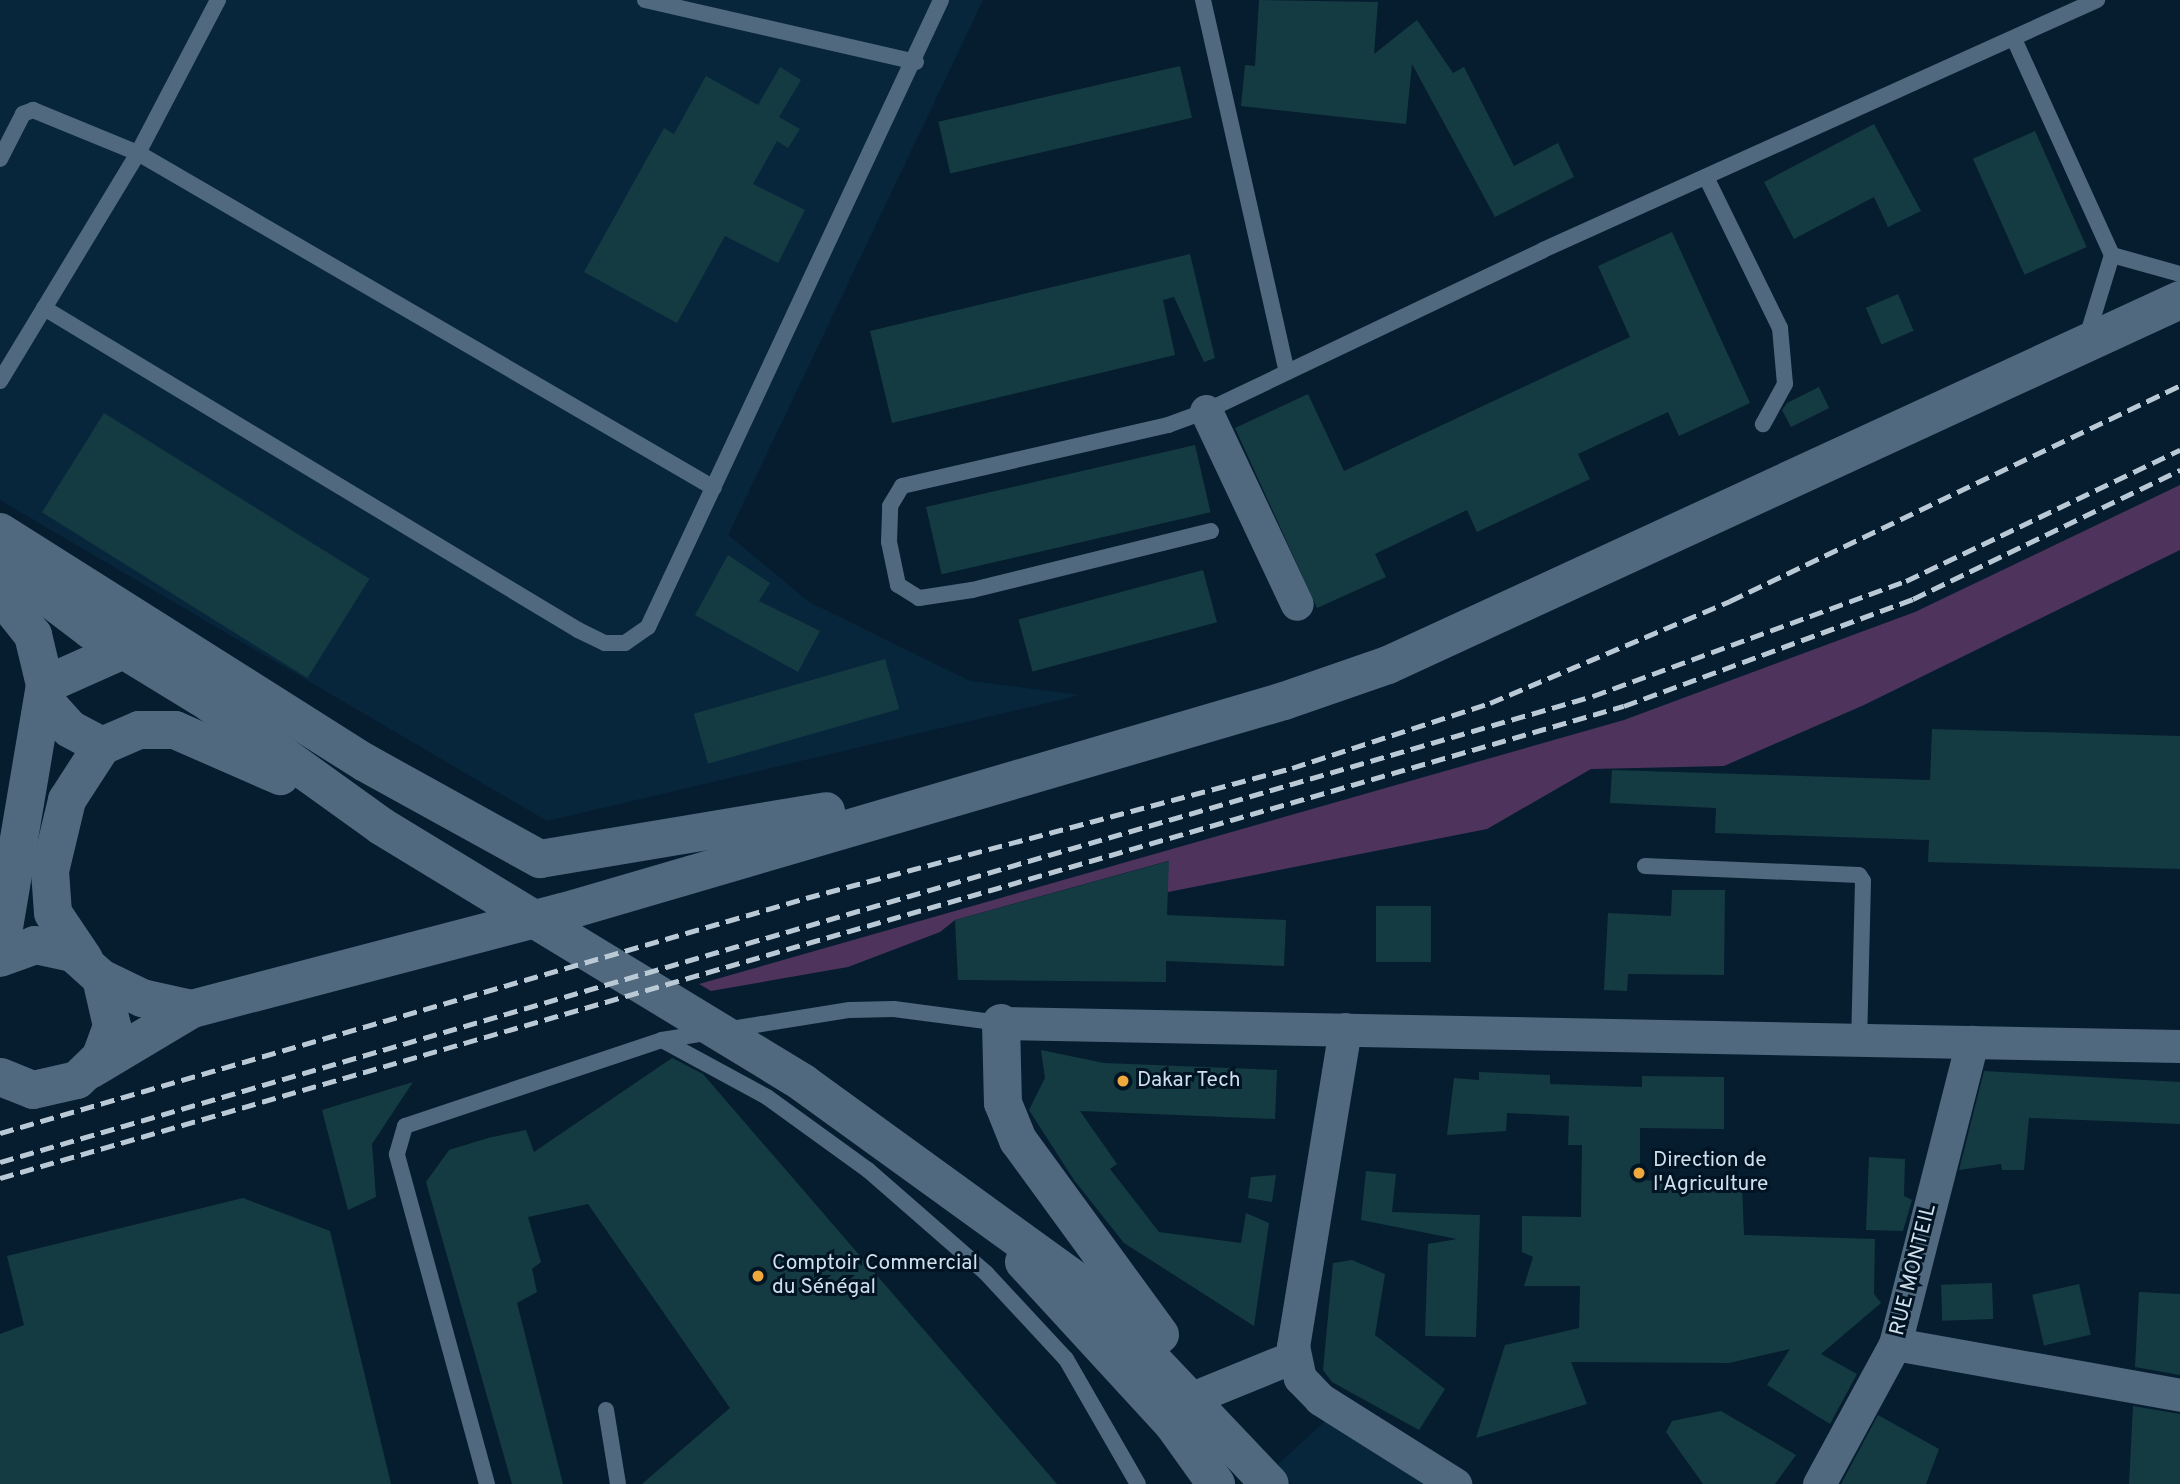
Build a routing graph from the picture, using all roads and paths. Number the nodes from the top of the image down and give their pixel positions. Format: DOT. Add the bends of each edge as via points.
graph roads {
  1 [pos="218,0"];
  2 [pos="645,0"];
  3 [pos="942,0"];
  4 [pos="1203,0"];
  5 [pos="2097,0"];
  6 [pos="2014,39"];
  7 [pos="916,62"];
  8 [pos="138,153"];
  9 [pos="0,159"];
  10 [pos="1706,177"];
  11 [pos="2112,255"];
  12 [pos="2180,274"];
  13 [pos="2180,300"];
  14 [pos="44,309"];
  15 [pos="2085,345"];
  16 [pos="1287,372"];
  17 [pos="0,381"];
  18 [pos="1206,411"];
  19 [pos="1763,424"];
  20 [pos="714,488"];
  21 [pos="1211,531"];
  22 [pos="0,532"];
  23 [pos="0,561"];
  24 [pos="0,584"];
  25 [pos="0,594"];
  26 [pos="1297,604"];
  27 [pos="91,630"];
  28 [pos="121,651"];
  29 [pos="44,692"];
  30 [pos="102,746"];
  31 [pos="951,794"];
  32 [pos="381,826"];
  33 [pos="541,859"];
  34 [pos="1645,866"];
  35 [pos="563,912"];
  36 [pos="0,951"];
  37 [pos="0,958"];
  38 [pos="92,969"];
  39 [pos="192,1009"];
  40 [pos="1001,1023"];
  41 [pos="1345,1029"];
  42 [pos="662,1040"];
  43 [pos="1859,1040"];
  44 [pos="1972,1042"];
  45 [pos="2180,1046"];
  46 [pos="90,1070"];
  47 [pos="0,1077"];
  48 [pos="1071,1294"];
  49 [pos="1895,1344"];
  50 [pos="1295,1356"];
  51 [pos="1202,1394"];
  52 [pos="2180,1395"];
  53 [pos="606,1410"];
  54 [pos="1173,1424"];
  55 [pos="1241,1448"];
  56 [pos="488,1484"];
  57 [pos="618,1484"];
  58 [pos="1138,1484"];
  59 [pos="1199,1484"];
  60 [pos="1216,1484"];
  61 [pos="1270,1484"];
  62 [pos="1455,1484"];
  63 [pos="1819,1484"];
  1 -- 8 [label="lane"];
  2 -- 7 [label="lane"];
  3 -- 7 [label="lane"];
  4 -- 16 [label="lane"];
  5 -- 6 [label="lane"];
  6 -- 10 [label="lane"];
  6 -- 11 [label="lane"];
  7 -- 20 [label="lane"];
  8 -- 9 [label="lane" via="33,110 23,114"];
  8 -- 14 [label="lane"];
  8 -- 20 [label="lane"];
  10 -- 16 [label="lane"];
  10 -- 19 [label="lane" via="1780,328 1785,384"];
  11 -- 12 [label="lane"];
  11 -- 15 [label="lane"];
  13 -- 15 [label="street"];
  14 -- 17 [label="lane"];
  14 -- 20 [label="lane" via="605,643 625,643 649,627"];
  15 -- 31 [label="street" via="1388,665 1284,701"];
  16 -- 18 [label="lane"];
  18 -- 21 [label="lane" via="1168,425 902,486 890,506 889,542 898,585 919,598 972,590"];
  18 -- 26 [label="street"];
  22 -- 33 [label="street" via="364,762"];
  23 -- 27 [label="street"];
  24 -- 27 [label="street"];
  25 -- 29 [label="street" via="33,635"];
  27 -- 28 [label="street"];
  28 -- 29 [label="street"];
  28 -- 32 [label="street" via="210,703"];
  29 -- 30 [label="street" via="71,729"];
  29 -- 36 [label="street"];
  30 -- 32 [label="street" via="123,734 158,728 208,741"];
  30 -- 38 [label="street" via="67,800 50,872 53,913"];
  31 -- 33 [label="street"];
  31 -- 35 [label="street"];
  32 -- 48 [label="street" via="803,1083 983,1216"];
  33 -- 35 [label="street"];
  34 -- 43 [label="lane" via="1859,875 1863,881"];
  35 -- 39 [label="street"];
  37 -- 38 [label="street" via="22,947 48,945"];
  38 -- 39 [label="street" via="142,998"];
  38 -- 46 [label="street" via="112,1026"];
  39 -- 46 [label="street"];
  40 -- 41 [label="street"];
  40 -- 42 [label="lane" via="894,1009 850,1010"];
  40 -- 51 [label="street" via="1003,1103 1018,1140"];
  41 -- 43 [label="street"];
  41 -- 50 [label="street" via="1299,1300"];
  42 -- 56 [label="lane" via="405,1126 397,1154"];
  42 -- 58 [label="lane" via="767,1097 868,1170 986,1273 1066,1359"];
  43 -- 44 [label="street"];
  44 -- 45 [label="street"];
  44 -- 49 [label="street, RUE MONTEIL"];
  46 -- 47 [label="street" via="47,1090 20,1087"];
  48 -- 54 [label="street"];
  48 -- 55 [label="street"];
  49 -- 52 [label="street"];
  49 -- 63 [label="street, RUE MONTEIL"];
  50 -- 51 [label="street"];
  50 -- 62 [label="street" via="1300,1378 1320,1399"];
  51 -- 55 [label="street"];
  53 -- 57 [label="lane"];
  54 -- 59 [label="lane"];
  54 -- 60 [label="street"];
  55 -- 61 [label="street"];
}
